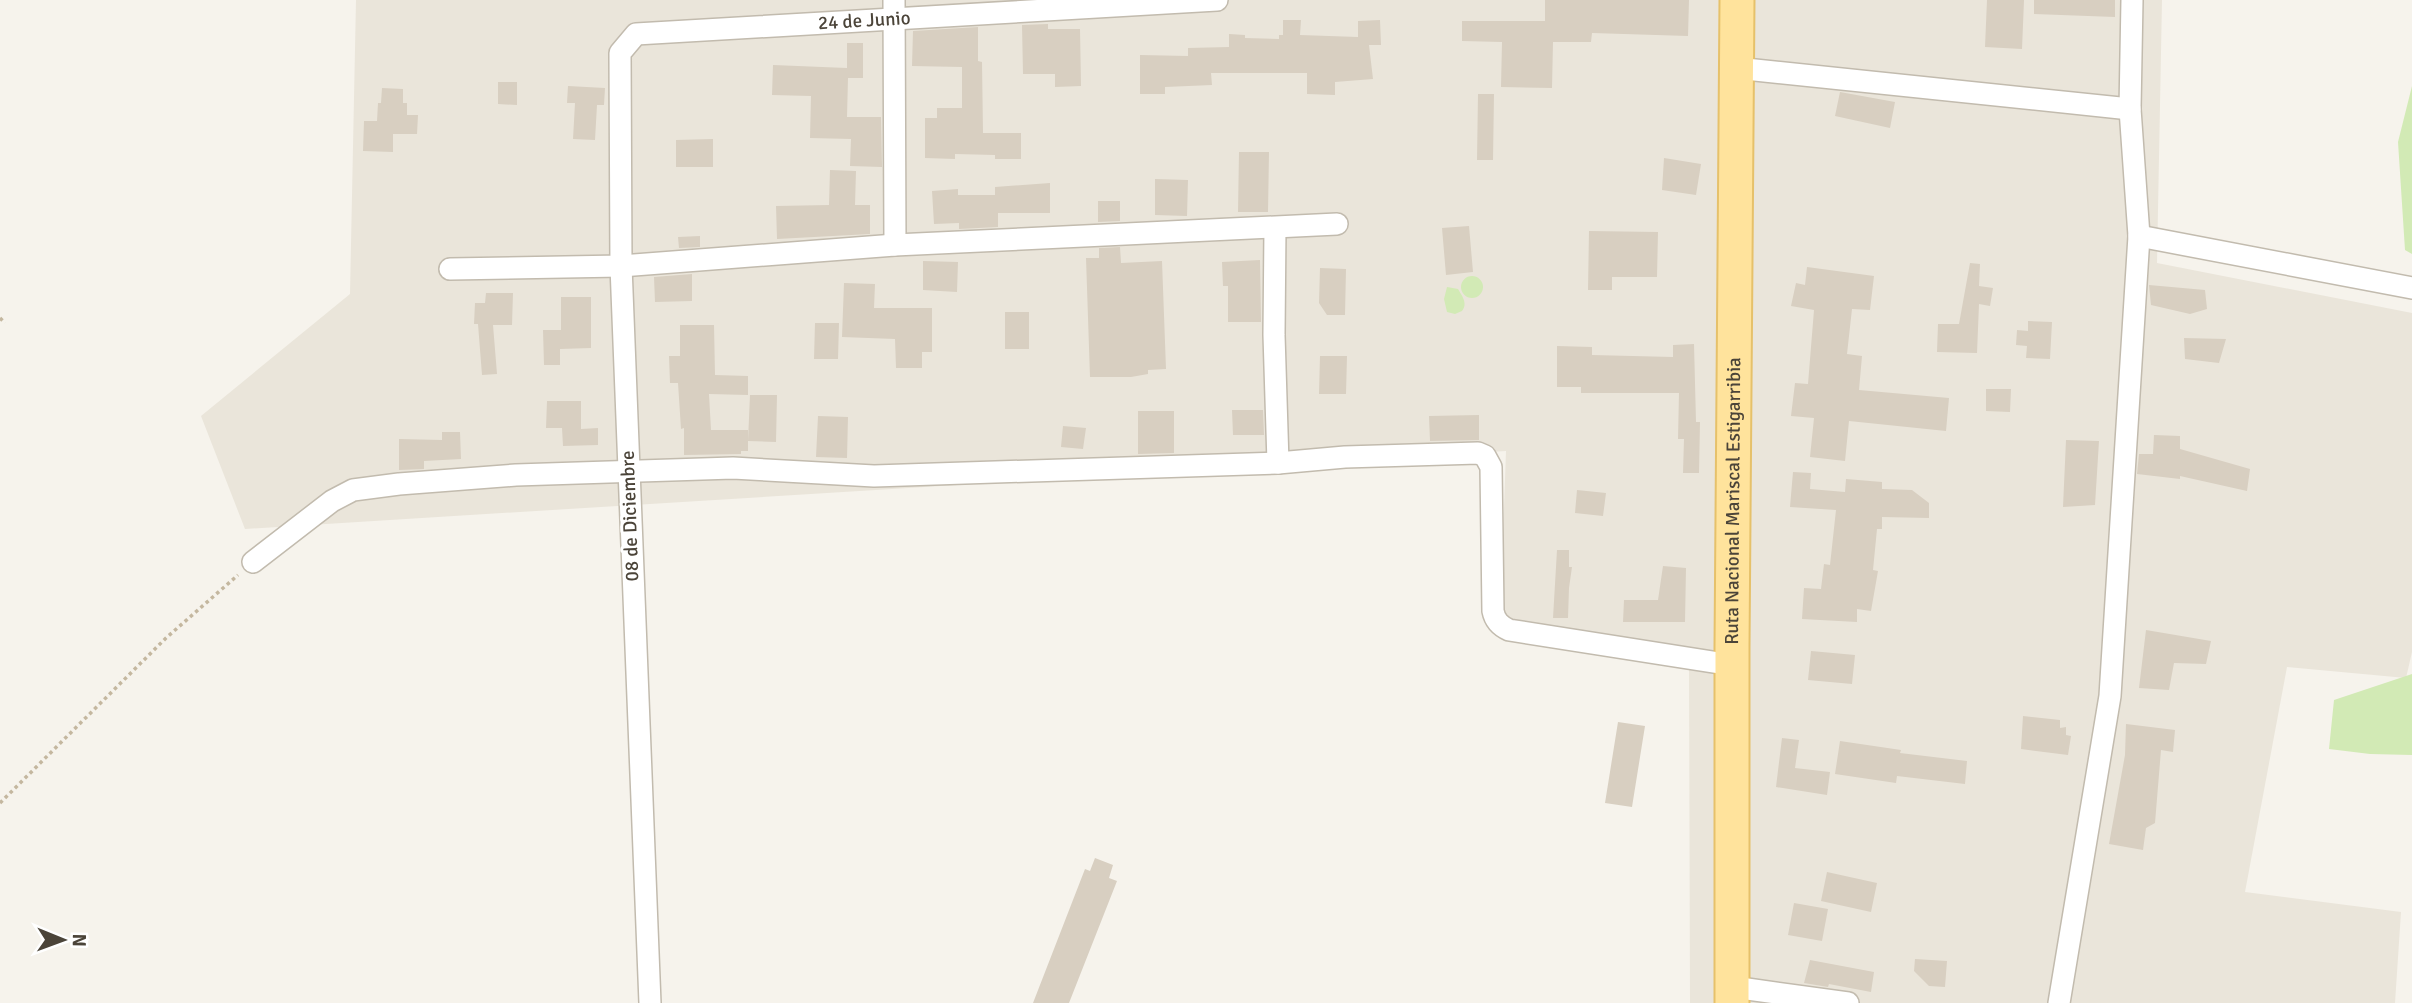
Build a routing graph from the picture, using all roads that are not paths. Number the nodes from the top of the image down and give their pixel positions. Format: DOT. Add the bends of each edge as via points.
graph roads {
  1 [pos="1217,0"];
  2 [pos="1737,0"];
  3 [pos="2132,0"];
  4 [pos="895,9"];
  5 [pos="636,34"];
  6 [pos="1736,68"];
  7 [pos="2130,109"];
  8 [pos="1337,224"];
  9 [pos="1276,228"];
  10 [pos="2139,236"];
  11 [pos="895,245"];
  12 [pos="621,266"];
  13 [pos="450,269"];
  14 [pos="2412,288"];
  15 [pos="1278,463"];
  16 [pos="628,470"];
  17 [pos="253,562"];
  18 [pos="1732,665"];
  19 [pos="1732,995"];
  20 [pos="650,1003"];
  21 [pos="1849,1003"];
  22 [pos="2059,1003"];
  1 -- 4 [label="street, 24 de Junio"];
  2 -- 6 [label="main road, Ruta Nacional Mariscal Estigarribia"];
  3 -- 7 [label="street"];
  4 -- 5 [label="street, 24 de Junio"];
  4 -- 11 [label="street"];
  5 -- 12 [label="street, 08 de Diciembre" via="620,53"];
  6 -- 7 [label="street"];
  6 -- 18 [label="main road, Ruta Nacional Mariscal Estigarribia"];
  7 -- 10 [label="street"];
  8 -- 9 [label="street"];
  9 -- 11 [label="street"];
  9 -- 15 [label="street"];
  10 -- 14 [label="street"];
  10 -- 22 [label="street" via="2110,696"];
  11 -- 12 [label="street"];
  12 -- 13 [label="street"];
  12 -- 16 [label="street, 08 de Diciembre"];
  15 -- 16 [label="street" via="874,476 733,468"];
  15 -- 18 [label="street" via="1482,454 1492,467 1493,611 1502,627"];
  16 -- 17 [label="street" via="353,490"];
  16 -- 20 [label="street, 08 de Diciembre"];
  18 -- 19 [label="main road, Ruta Nacional Mariscal Estigarribia"];
  19 -- 21 [label="street"];
}
